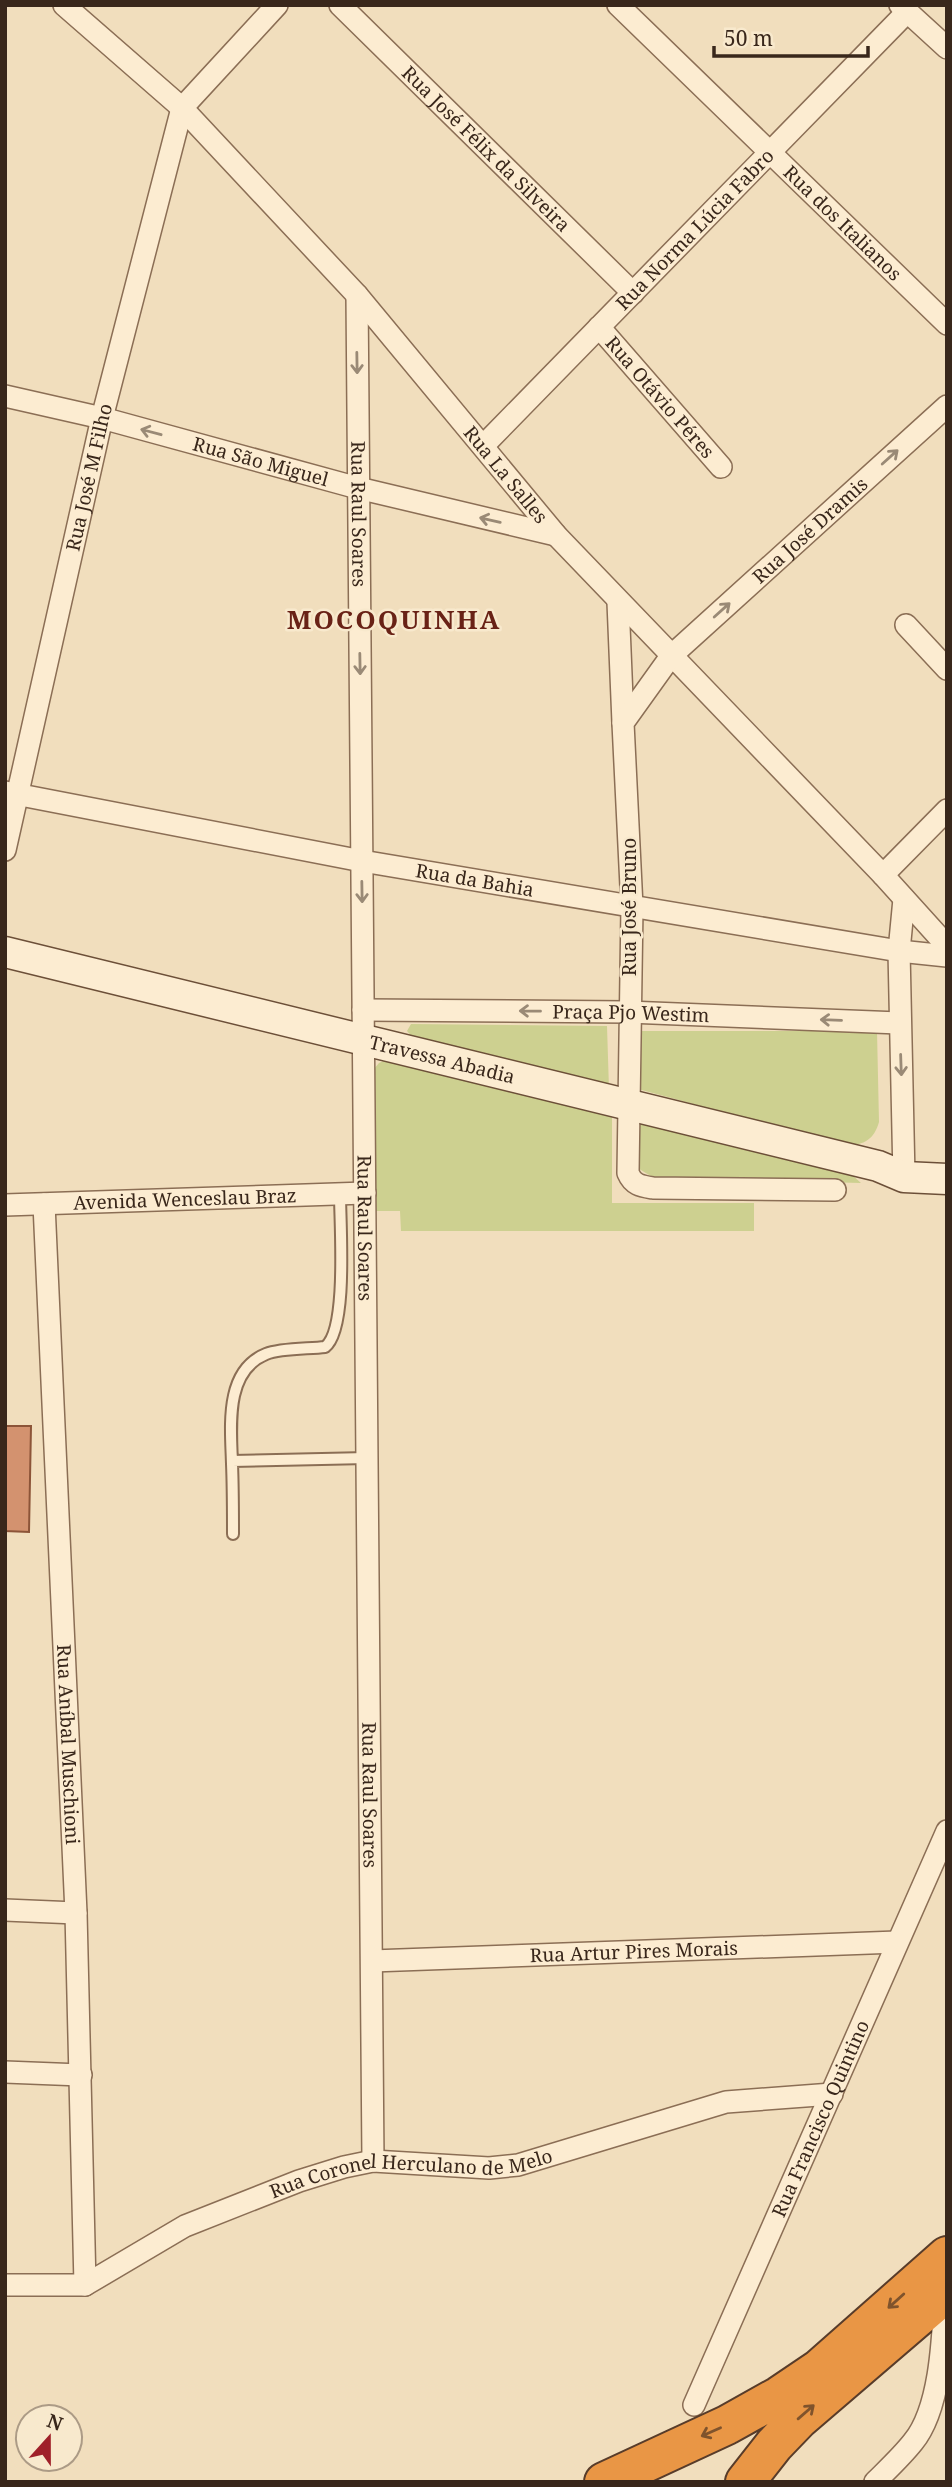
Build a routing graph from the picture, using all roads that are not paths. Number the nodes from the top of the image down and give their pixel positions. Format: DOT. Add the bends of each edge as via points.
graph roads {
  1 [pos="64,5"];
  2 [pos="276,5"];
  3 [pos="340,5"];
  4 [pos="618,5"];
  5 [pos="904,9"];
  6 [pos="947,48"];
  7 [pos="182,108"];
  8 [pos="770,152"];
  9 [pos="633,293"];
  10 [pos="356,295"];
  11 [pos="947,324"];
  12 [pos="599,327"];
  13 [pos="5,396"];
  14 [pos="947,405"];
  15 [pos="102,418"];
  16 [pos="483,446"];
  17 [pos="721,467"];
  18 [pos="358,488"];
  19 [pos="556,536"];
  20 [pos="618,602"];
  21 [pos="906,625"];
  22 [pos="671,656"];
  23 [pos="947,669"];
  24 [pos="623,723"];
  25 [pos="12,794"];
  26 [pos="947,810"];
  27 [pos="5,850"];
  28 [pos="362,861"];
  29 [pos="883,875"];
  30 [pos="904,899"];
  31 [pos="632,907"];
  32 [pos="947,946"];
  33 [pos="899,951"];
  34 [pos="5,952"];
  35 [pos="947,956"];
  36 [pos="628,1012"];
  37 [pos="899,1023"];
  38 [pos="363,1024"];
  39 [pos="629,1104"];
  40 [pos="947,1161"];
  41 [pos="896,1168"];
  42 [pos="947,1179"];
  43 [pos="835,1190"];
  44 [pos="340,1194"];
  45 [pos="365,1194"];
  46 [pos="5,1205"];
  47 [pos="44,1205"];
  48 [pos="367,1458"];
  49 [pos="232,1461"];
  50 [pos="233,1534"];
  51 [pos="947,1831"];
  52 [pos="5,1910"];
  53 [pos="76,1913"];
  54 [pos="897,1942"];
  55 [pos="372,1961"];
  56 [pos="5,2072"];
  57 [pos="81,2075"];
  58 [pos="832,2094"];
  59 [pos="373,2161"];
  60 [pos="947,2256"];
  61 [pos="5,2285"];
  62 [pos="85,2285"];
  63 [pos="946,2293"];
  64 [pos="694,2405"];
  65 [pos="603,2481"];
  66 [pos="745,2482"];
  67 [pos="875,2482"];
  1 -- 7 [label="street, Rua La Salles"];
  2 -- 7 [label="street"];
  3 -- 9 [label="street, Rua José Félix da Silveira"];
  4 -- 8 [label="street, Rua dos Italianos"];
  5 -- 6 [label="street"];
  5 -- 8 [label="street, Rua Norma Lúcia Fabro"];
  7 -- 10 [label="street, Rua La Salles"];
  7 -- 15 [label="street, Rua José M Filho"];
  8 -- 9 [label="street, Rua Norma Lúcia Fabro"];
  8 -- 11 [label="street, Rua dos Italianos"];
  9 -- 12 [label="street, Rua Norma Lúcia Fabro"];
  10 -- 16 [label="street, Rua La Salles"];
  10 -- 18 [label="street, Rua Raul Soares, one-way"];
  12 -- 16 [label="street, Rua Norma Lúcia Fabro"];
  12 -- 17 [label="street, Rua Otávio Péres"];
  13 -- 15 [label="street, Rua São Miguel"];
  22 -- 14 [label="street, Rua José Dramis, one-way"];
  18 -- 15 [label="street, Rua São Miguel, one-way"];
  15 -- 25 [label="street, Rua José M Filho"];
  16 -- 19 [label="street, Rua La Salles"];
  19 -- 18 [label="street, Rua São Miguel, one-way"];
  18 -- 28 [label="street, Rua Raul Soares, one-way"];
  19 -- 20 [label="street, Rua La Salles"];
  20 -- 22 [label="street, Rua La Salles"];
  20 -- 24 [label="street, Rua José Bruno"];
  21 -- 23 [label="street"];
  22 -- 24 [label="street"];
  22 -- 29 [label="street, Rua La Salles"];
  24 -- 31 [label="street, Rua José Bruno"];
  25 -- 27 [label="street, Rua José M Filho"];
  25 -- 28 [label="street, Rua da Bahia"];
  26 -- 29 [label="street"];
  28 -- 31 [label="street, Rua da Bahia"];
  28 -- 38 [label="street, Rua Raul Soares, one-way"];
  29 -- 30 [label="street, Rua La Salles"];
  30 -- 32 [label="street, Rua La Salles"];
  30 -- 33 [label="street"];
  31 -- 33 [label="street, Rua da Bahia"];
  31 -- 36 [label="street, Rua José Bruno"];
  33 -- 35 [label="street, Rua da Bahia"];
  33 -- 37 [label="street"];
  34 -- 38 [label="street, Travessa Abadia"];
  37 -- 36 [label="street, Praça Pjo Westim, one-way"];
  36 -- 38 [label="street, Praça Pjo Westim, one-way"];
  36 -- 39 [label="street, Rua José Bruno"];
  37 -- 41 [label="street, one-way"];
  38 -- 39 [label="street, Travessa Abadia"];
  38 -- 45 [label="street, Rua Raul Soares"];
  39 -- 41 [label="street, Travessa Abadia"];
  39 -- 43 [label="street, Rua José Bruno" via="628,1173 634,1183 653,1188"];
  40 -- 41 [label="street, Travessa Abadia"];
  41 -- 42 [label="street, Travessa Abadia"];
  44 -- 45 [label="street, Avenida Wenceslau Braz"];
  44 -- 47 [label="street, Avenida Wenceslau Braz"];
  44 -- 49 [label="lane" via="340,1305 333,1338 325,1347 268,1353 251,1363 235,1394 230,1426"];
  45 -- 48 [label="street, Rua Raul Soares"];
  46 -- 47 [label="street, Avenida Wenceslau Braz"];
  47 -- 53 [label="street, Rua Aníbal Muschioni"];
  48 -- 49 [label="lane"];
  48 -- 55 [label="street, Rua Raul Soares"];
  49 -- 50 [label="lane"];
  51 -- 54 [label="street, Rua Francisco Quintino"];
  52 -- 53 [label="street"];
  53 -- 57 [label="street, Rua Aníbal Muschioni"];
  54 -- 55 [label="street, Rua Artur Pires Morais"];
  54 -- 58 [label="street, Rua Francisco Quintino"];
  55 -- 59 [label="street, Rua Raul Soares"];
  56 -- 57 [label="street"];
  57 -- 62 [label="street, Rua Aníbal Muschioni"];
  58 -- 59 [label="street, Rua Coronel Herculano de Melo" via="726,2102 518,2165 489,2168"];
  58 -- 64 [label="street, Rua Francisco Quintino"];
  59 -- 62 [label="street, Rua Coronel Herculano de Melo" via="299,2181 223,2209 150,2245"];
  60 -- 65 [label="highway, one-way" via="819,2369 779,2396"];
  61 -- 62 [label="street"];
  66 -- 63 [label="highway, one-way" via="799,2419"];
  63 -- 67 [label="street" via="942,2352 930,2408 915,2441"];
}
